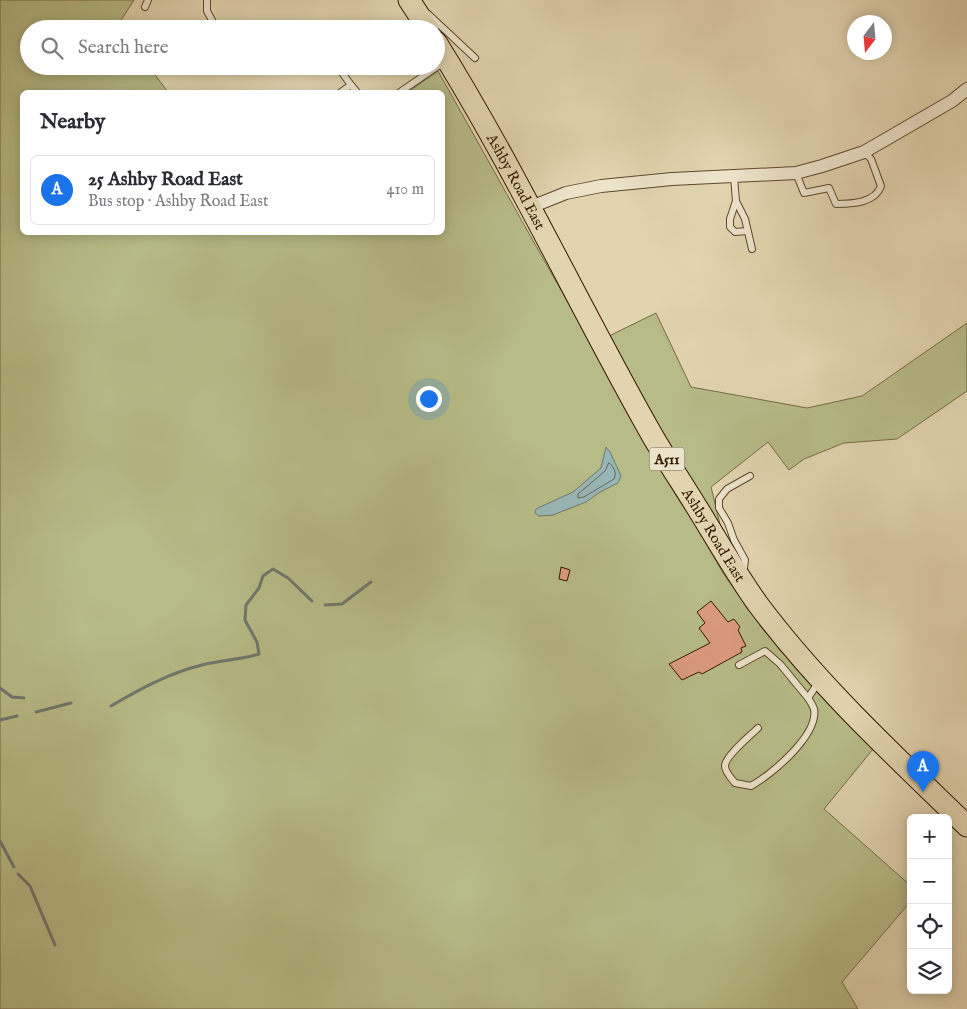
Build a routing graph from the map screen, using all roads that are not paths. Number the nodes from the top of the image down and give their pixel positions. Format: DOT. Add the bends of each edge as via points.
graph roads {
  1 [pos="148,0"];
  2 [pos="207,0"];
  3 [pos="145,7"];
  4 [pos="416,9"];
  5 [pos="212,20"];
  6 [pos="436,20"];
  7 [pos="445,29"];
  8 [pos="445,56"];
  9 [pos="475,58"];
  10 [pos="344,75"];
  11 [pos="417,75"];
  12 [pos="351,85"];
  13 [pos="967,89"];
  14 [pos="344,90"];
  15 [pos="355,90"];
  16 [pos="402,90"];
  17 [pos="864,152"];
  18 [pos="796,173"];
  19 [pos="734,177"];
  20 [pos="736,201"];
  21 [pos="531,207"];
  22 [pos="747,231"];
  23 [pos="752,249"];
  24 [pos="750,476"];
  25 [pos="736,572"];
  26 [pos="739,665"];
  27 [pos="820,680"];
  28 [pos="808,698"];
  29 [pos="758,728"];
  30 [pos="967,826"];
  1 -- 3 [label="lane"];
  2 -- 5 [label="lane" via="207,11"];
  4 -- 6 [label="lane"];
  7 -- 9 [label="lane"];
  8 -- 21 [label="highway, Ashby Road East / A511"];
  10 -- 12 [label="lane"];
  11 -- 16 [label="lane"];
  12 -- 14 [label="lane"];
  12 -- 15 [label="lane"];
  13 -- 17 [label="street"];
  17 -- 18 [label="street"];
  17 -- 18 [label="lane" via="871,159 881,186 875,196 865,201 836,204 829,188 804,193"];
  18 -- 19 [label="street"];
  19 -- 20 [label="lane"];
  19 -- 21 [label="street" via="601,186"];
  20 -- 22 [label="lane"];
  20 -- 22 [label="lane" via="730,227 735,232"];
  21 -- 25 [label="highway, Ashby Road East / A511" via="648,429"];
  22 -- 23 [label="lane"];
  24 -- 25 [label="lane" via="727,489 718,499 719,508 745,560 744,568"];
  25 -- 27 [label="highway, Ashby Road East / A511"];
  26 -- 28 [label="lane" via="765,651"];
  27 -- 28 [label="lane"];
  27 -- 30 [label="highway, Ashby Road East / A511"];
  28 -- 29 [label="lane" via="814,709 812,725 799,746 762,780 751,786 735,783 724,764"];
}
